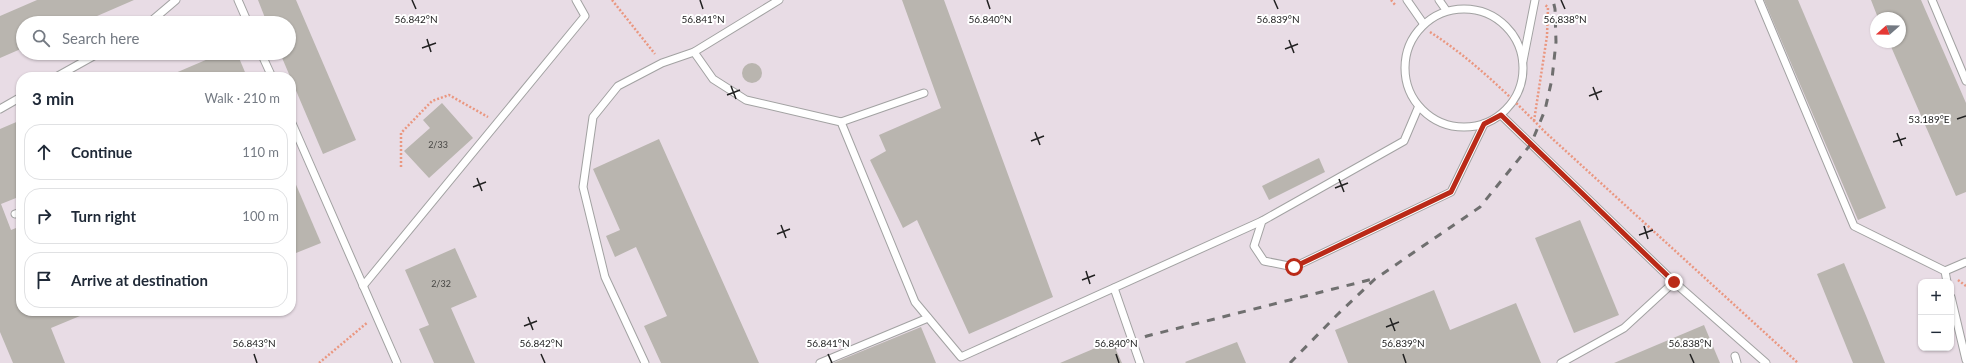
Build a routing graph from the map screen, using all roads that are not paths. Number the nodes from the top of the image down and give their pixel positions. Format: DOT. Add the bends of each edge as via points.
graph roads {
  1 [pos="176,0"];
  2 [pos="238,0"];
  3 [pos="576,0"];
  4 [pos="779,0"];
  5 [pos="1407,0"];
  6 [pos="1438,0"];
  7 [pos="1535,0"];
  8 [pos="1759,0"];
  9 [pos="1932,0"];
  10 [pos="1446,10"];
  11 [pos="157,16"];
  12 [pos="245,16"];
  13 [pos="1422,25"];
  14 [pos="694,52"];
  15 [pos="86,60"];
  16 [pos="264,60"];
  17 [pos="1523,61"];
  18 [pos="65,72"];
  19 [pos="270,72"];
  20 [pos="1966,81"];
  21 [pos="924,93"];
  22 [pos="16,100"];
  23 [pos="1418,108"];
  24 [pos="0,109"];
  25 [pos="1501,115"];
  26 [pos="841,122"];
  27 [pos="1484,124"];
  28 [pos="296,132"];
  29 [pos="1262,221"];
  30 [pos="1966,262"];
  31 [pos="1945,271"];
  32 [pos="1946,279"];
  33 [pos="1674,282"];
  34 [pos="363,286"];
  35 [pos="1114,288"];
  36 [pos="1954,310"];
  37 [pos="928,318"];
  38 [pos="961,360"];
  39 [pos="1966,360"];
  40 [pos="397,363"];
  41 [pos="645,363"];
  42 [pos="820,363"];
  43 [pos="1140,363"];
  44 [pos="1561,363"];
  45 [pos="1766,363"];
  1 -- 11 [label="lane"];
  2 -- 12 [label="lane"];
  3 -- 34 [label="lane" via="585,16"];
  4 -- 14 [label="lane"];
  5 -- 13 [label="lane"];
  6 -- 10 [label="lane"];
  7 -- 17 [label="lane"];
  8 -- 31 [label="lane" via="1854,226"];
  9 -- 20 [label="lane"];
  10 -- 13 [label="lane"];
  10 -- 17 [label="lane" via="1472,8 1496,18 1514,36"];
  13 -- 23 [label="lane" via="1406,49 1404,80"];
  14 -- 26 [label="lane" via="713,79 746,100"];
  14 -- 41 [label="lane" via="662,63 618,86 593,117 583,187 605,277"];
  15 -- 18 [label="lane"];
  16 -- 19 [label="lane"];
  17 -- 25 [label="lane" via="1522,82 1515,102"];
  21 -- 26 [label="lane"];
  22 -- 24 [label="lane"];
  23 -- 27 [label="lane" via="1452,128"];
  23 -- 29 [label="lane" via="1404,141"];
  25 -- 27 [label="lane"];
  25 -- 33 [label="lane"];
  26 -- 37 [label="lane" via="915,302"];
  27 -- 29 [label="lane" via="1451,192 1294,267 1264,261 1254,246"];
  28 -- 34 [label="lane"];
  29 -- 35 [label="lane"];
  30 -- 31 [label="lane"];
  31 -- 32 [label="lane"];
  33 -- 44 [label="lane" via="1624,328"];
  33 -- 45 [label="lane"];
  34 -- 40 [label="lane"];
  35 -- 38 [label="lane"];
  35 -- 43 [label="lane"];
  36 -- 39 [label="lane"];
  37 -- 38 [label="lane"];
  37 -- 42 [label="lane"];
}
